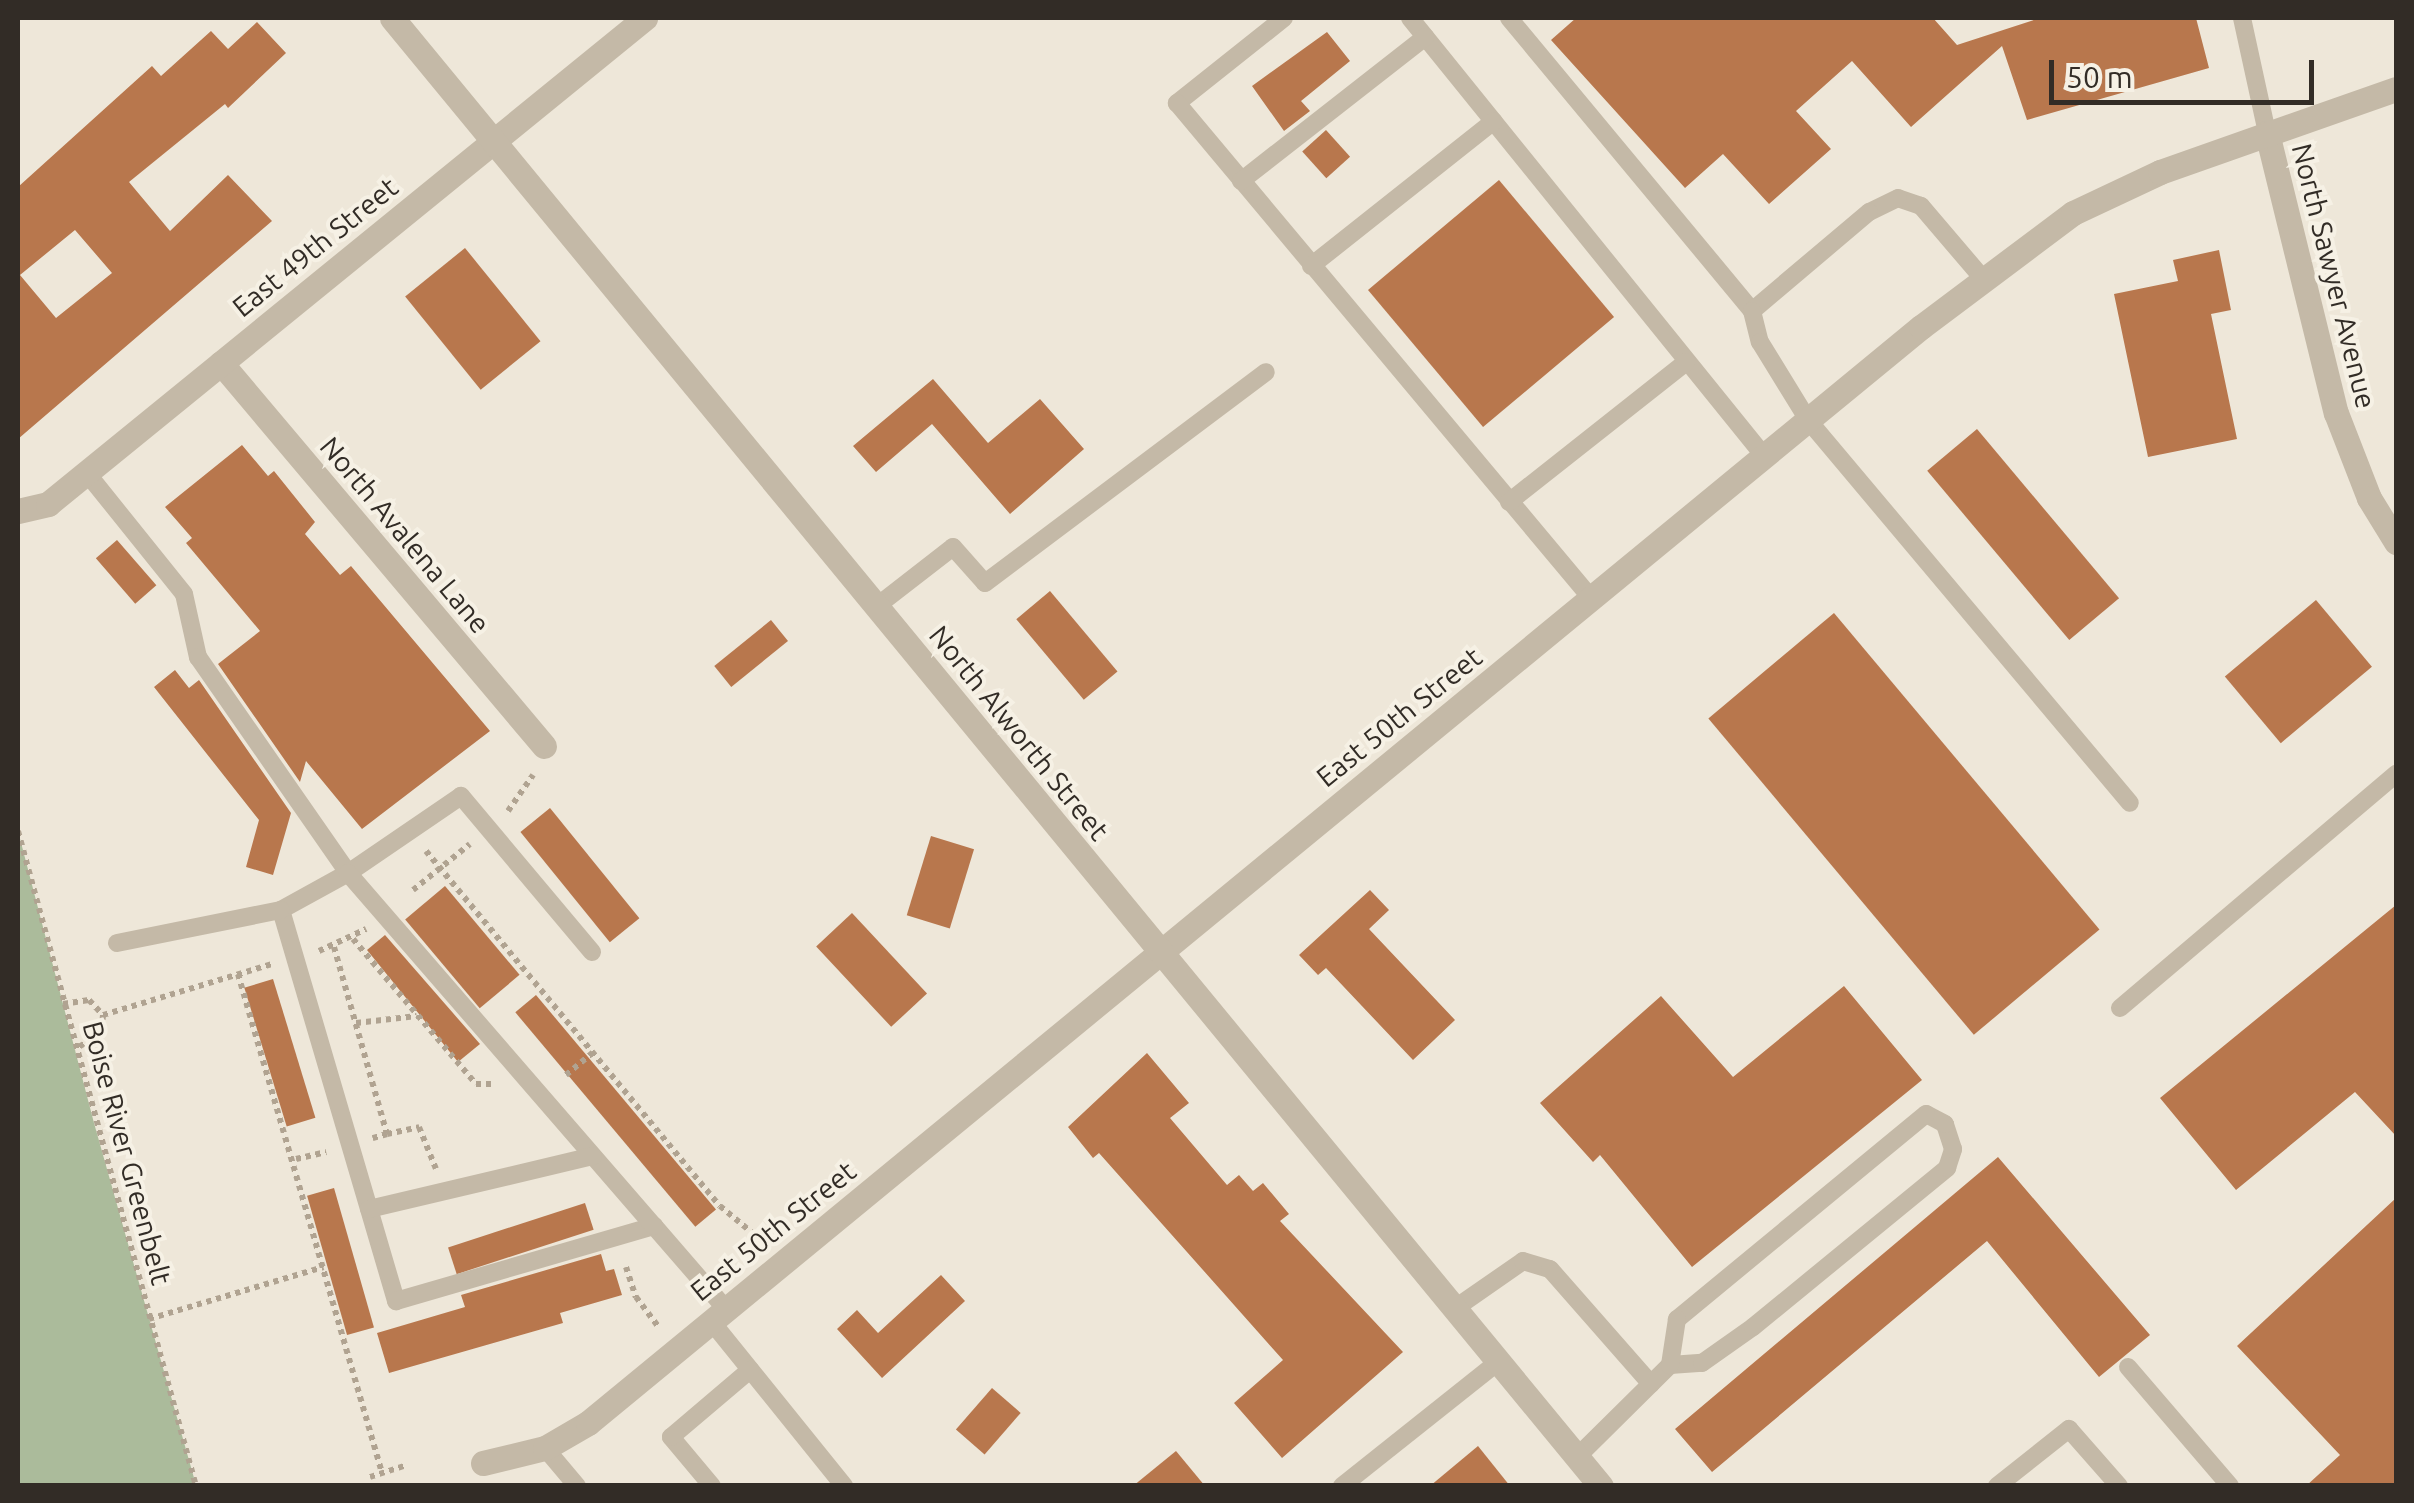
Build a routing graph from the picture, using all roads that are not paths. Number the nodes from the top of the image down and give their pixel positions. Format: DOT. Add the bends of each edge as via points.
graph roads {
  1 [pos="392,18"];
  2 [pos="644,18"];
  3 [pos="1284,18"];
  4 [pos="1410,18"];
  5 [pos="1508,18"];
  6 [pos="2242,18"];
  7 [pos="1426,37"];
  8 [pos="2396,89"];
  9 [pos="1494,121"];
  10 [pos="2268,133"];
  11 [pos="492,142"];
  12 [pos="1241,181"];
  13 [pos="1310,266"];
  14 [pos="1985,281"];
  15 [pos="1752,311"];
  16 [pos="1686,362"];
  17 [pos="221,363"];
  18 [pos="1266,372"];
  19 [pos="1808,420"];
  20 [pos="1764,456"];
  21 [pos="86,472"];
  22 [pos="1509,502"];
  23 [pos="18,511"];
  24 [pos="2396,542"];
  25 [pos="1592,598"];
  26 [pos="877,606"];
  27 [pos="544,746"];
  28 [pos="2396,774"];
  29 [pos="2130,802"];
  30 [pos="348,872"];
  31 [pos="281,910"];
  32 [pos="117,943"];
  33 [pos="592,952"];
  34 [pos="1159,954"];
  35 [pos="2120,1008"];
  36 [pos="593,1156"];
  37 [pos="369,1209"];
  38 [pos="654,1226"];
  39 [pos="1454,1310"];
  40 [pos="719,1315"];
  41 [pos="1498,1362"];
  42 [pos="1670,1365"];
  43 [pos="2128,1367"];
  44 [pos="750,1370"];
  45 [pos="1651,1384"];
  46 [pos="544,1448"];
  47 [pos="1577,1457"];
  48 [pos="483,1462"];
  49 [pos="577,1486"];
  50 [pos="712,1486"];
  51 [pos="844,1486"];
  52 [pos="1342,1486"];
  53 [pos="1601,1486"];
  54 [pos="1997,1486"];
  55 [pos="2119,1486"];
  56 [pos="2230,1486"];
  1 -- 11 [label="street, North Alworth Street"];
  2 -- 11 [label="street, East 49th Street"];
  3 -- 12 [label="lane" via="1177,103"];
  4 -- 7 [label="lane"];
  5 -- 15 [label="lane"];
  6 -- 10 [label="lane"];
  7 -- 9 [label="lane"];
  7 -- 12 [label="lane"];
  8 -- 10 [label="street, East 50th Street"];
  9 -- 13 [label="lane"];
  9 -- 16 [label="lane"];
  10 -- 14 [label="street, East 50th Street" via="2072,213"];
  10 -- 24 [label="street, North Sawyer Avenue" via="2336,413 2368,498"];
  11 -- 17 [label="street, East 49th Street"];
  11 -- 26 [label="street, North Alworth Street"];
  12 -- 13 [label="lane"];
  13 -- 22 [label="lane"];
  14 -- 15 [label="lane" via="1921,206 1898,198 1870,212"];
  14 -- 19 [label="street, East 50th Street"];
  15 -- 19 [label="lane" via="1760,342"];
  16 -- 20 [label="lane"];
  16 -- 22 [label="lane"];
  17 -- 21 [label="street, East 49th Street"];
  17 -- 27 [label="street, North Avalena Lane"];
  18 -- 26 [label="lane" via="986,584 953,546"];
  19 -- 20 [label="street, East 50th Street"];
  19 -- 29 [label="lane"];
  20 -- 25 [label="street, East 50th Street"];
  21 -- 23 [label="street, East 49th Street" via="48,504"];
  21 -- 30 [label="lane" via="184,594 198,657"];
  22 -- 25 [label="lane"];
  25 -- 34 [label="street, East 50th Street"];
  26 -- 34 [label="street, North Alworth Street"];
  28 -- 35 [label="lane"];
  30 -- 31 [label="lane"];
  30 -- 33 [label="lane" via="462,796"];
  30 -- 36 [label="lane"];
  31 -- 32 [label="lane"];
  31 -- 37 [label="lane"];
  34 -- 39 [label="street, North Alworth Street"];
  34 -- 40 [label="street, East 50th Street"];
  36 -- 37 [label="lane"];
  36 -- 38 [label="lane"];
  37 -- 38 [label="lane" via="396,1301"];
  38 -- 40 [label="lane"];
  39 -- 41 [label="street, North Alworth Street"];
  39 -- 45 [label="lane" via="1523,1261 1550,1269"];
  40 -- 44 [label="lane"];
  40 -- 46 [label="street, East 50th Street" via="588,1423"];
  41 -- 47 [label="street, North Alworth Street"];
  41 -- 52 [label="lane"];
  42 -- 42 [label="lane" via="1702,1363 1715,1354 1948,1168 1953,1149 1945,1124 1926,1114 1677,1319"];
  42 -- 45 [label="lane"];
  43 -- 56 [label="lane"];
  44 -- 50 [label="lane" via="671,1437"];
  44 -- 51 [label="lane"];
  45 -- 47 [label="lane"];
  46 -- 48 [label="street, East 50th Street"];
  46 -- 49 [label="lane"];
  47 -- 53 [label="street, North Alworth Street"];
  54 -- 55 [label="lane" via="2069,1429"];
}
